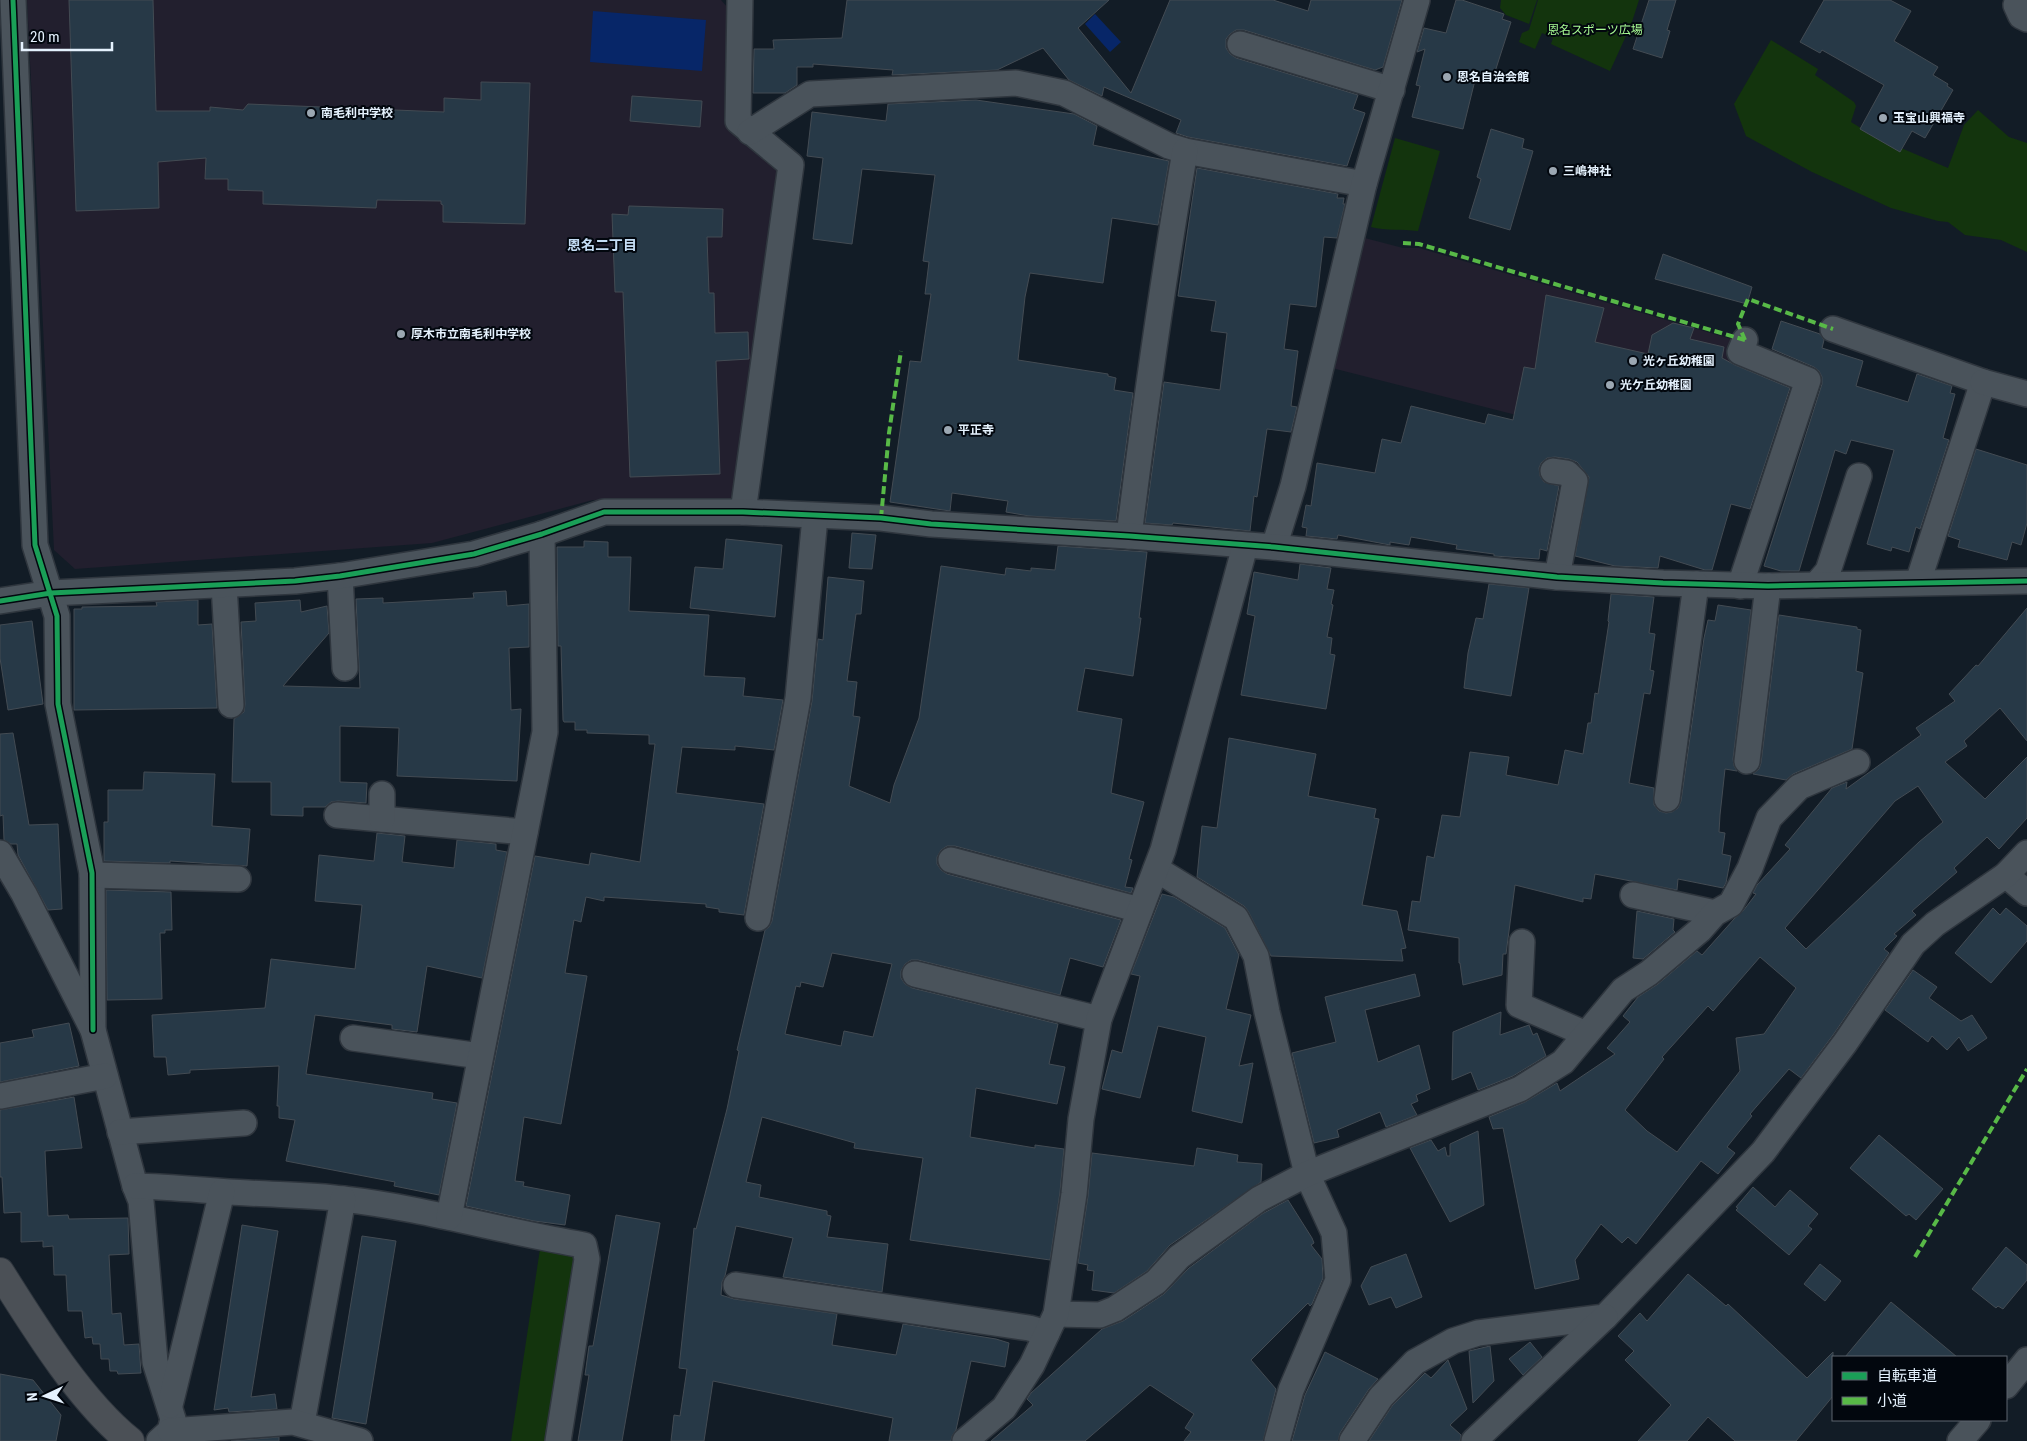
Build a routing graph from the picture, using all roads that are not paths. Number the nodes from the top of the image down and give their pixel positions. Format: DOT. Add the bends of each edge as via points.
graph roads {
  1 [pos="14,0"];
  2 [pos="740,0"];
  3 [pos="1417,0"];
  4 [pos="2018,0"];
  5 [pos="2027,19"];
  6 [pos="1240,44"];
  7 [pos="1392,90"];
  8 [pos="750,132"];
  9 [pos="1185,151"];
  10 [pos="1364,184"];
  11 [pos="1833,329"];
  12 [pos="1745,340"];
  13 [pos="1983,382"];
  14 [pos="2027,394"];
  15 [pos="1553,471"];
  16 [pos="1859,476"];
  17 [pos="743,512"];
  18 [pos="815,516"];
  19 [pos="542,534"];
  20 [pos="1129,536"];
  21 [pos="1245,546"];
  22 [pos="1274,547"];
  23 [pos="340,576"];
  24 [pos="1557,577"];
  25 [pos="2027,581"];
  26 [pos="1918,582"];
  27 [pos="1696,584"];
  28 [pos="224,585"];
  29 [pos="1816,585"];
  30 [pos="1740,586"];
  31 [pos="1768,586"];
  32 [pos="52,593"];
  33 [pos="0,601"];
  34 [pos="344,668"];
  35 [pos="231,705"];
  36 [pos="1747,761"];
  37 [pos="1857,762"];
  38 [pos="382,794"];
  39 [pos="1667,799"];
  40 [pos="337,815"];
  41 [pos="382,819"];
  42 [pos="525,832"];
  43 [pos="2027,852"];
  44 [pos="0,853"];
  45 [pos="951,860"];
  46 [pos="1156,869"];
  47 [pos="92,875"];
  48 [pos="2006,875"];
  49 [pos="238,880"];
  50 [pos="2027,892"];
  51 [pos="1633,895"];
  52 [pos="1140,910"];
  53 [pos="1715,913"];
  54 [pos="758,918"];
  55 [pos="1522,942"];
  56 [pos="915,974"];
  57 [pos="1099,1019"];
  58 [pos="92,1030"];
  59 [pos="1586,1034"];
  60 [pos="354,1038"];
  61 [pos="480,1056"];
  62 [pos="105,1076"];
  63 [pos="1,1096"];
  64 [pos="244,1123"];
  65 [pos="120,1132"];
  66 [pos="1307,1174"];
  67 [pos="135,1186"];
  68 [pos="222,1192"];
  69 [pos="343,1198"];
  70 [pos="449,1217"];
  71 [pos="0,1272"];
  72 [pos="736,1285"];
  73 [pos="1605,1317"];
  74 [pos="1052,1323"];
  75 [pos="2027,1360"];
  76 [pos="2007,1385"];
  77 [pos="170,1405"];
  78 [pos="1977,1421"];
  79 [pos="302,1423"];
  80 [pos="164,1436"];
  81 [pos="130,1441"];
  82 [pos="360,1441"];
  83 [pos="558,1441"];
  84 [pos="964,1441"];
  85 [pos="1277,1441"];
  86 [pos="1352,1441"];
  87 [pos="1474,1441"];
  88 [pos="1960,1441"];
  1 -- 32 [label="street" via="35,545"];
  2 -- 8 [label="street" via="738,121"];
  3 -- 7 [label="street"];
  4 -- 5 [label="street" via="2016,5 2021,16"];
  6 -- 7 [label="street"];
  7 -- 10 [label="street"];
  8 -- 9 [label="street" via="810,94 1016,83 1064,93"];
  8 -- 17 [label="street" via="791,165"];
  9 -- 10 [label="street"];
  9 -- 20 [label="street" via="1151,363"];
  10 -- 22 [label="street" via="1293,486"];
  11 -- 13 [label="street"];
  12 -- 30 [label="street" via="1740,352 1808,380"];
  13 -- 14 [label="street"];
  13 -- 26 [label="street"];
  15 -- 24 [label="street" via="1567,473 1575,481"];
  16 -- 29 [label="street" via="1828,571"];
  17 -- 18 [label="street"];
  17 -- 19 [label="street" via="604,512"];
  18 -- 20 [label="street"];
  18 -- 54 [label="street" via="798,698"];
  19 -- 23 [label="street" via="474,554"];
  19 -- 42 [label="street" via="545,732"];
  20 -- 21 [label="street"];
  21 -- 22 [label="street"];
  21 -- 46 [label="street"];
  22 -- 24 [label="street"];
  23 -- 28 [label="street"];
  23 -- 34 [label="street"];
  24 -- 27 [label="street"];
  25 -- 26 [label="street"];
  26 -- 29 [label="street"];
  27 -- 30 [label="street"];
  27 -- 39 [label="street" via="1662,768"];
  28 -- 32 [label="street"];
  28 -- 35 [label="street"];
  29 -- 31 [label="street"];
  30 -- 31 [label="street"];
  31 -- 36 [label="street" via="1741,724"];
  32 -- 33 [label="street"];
  32 -- 47 [label="street" via="57,616 58,704"];
  37 -- 53 [label="street" via="1799,787 1769,818 1750,868 1731,904"];
  38 -- 41 [label="street"];
  40 -- 41 [label="street"];
  41 -- 42 [label="street"];
  42 -- 61 [label="street"];
  43 -- 48 [label="street"];
  44 -- 58 [label="street"];
  45 -- 52 [label="street"];
  46 -- 52 [label="street"];
  46 -- 66 [label="street" via="1236,918 1256,956"];
  47 -- 49 [label="street"];
  47 -- 58 [label="street"];
  48 -- 50 [label="street"];
  48 -- 73 [label="street" via="1935,924 1913,944 1763,1152"];
  51 -- 53 [label="street"];
  52 -- 57 [label="street"];
  53 -- 59 [label="street" via="1649,973 1623,990"];
  55 -- 59 [label="street" via="1518,1006"];
  56 -- 57 [label="street"];
  57 -- 74 [label="street" via="1081,1119 1074,1194"];
  58 -- 62 [label="street"];
  59 -- 66 [label="street" via="1537,1086 1520,1089"];
  60 -- 61 [label="street"];
  61 -- 70 [label="street"];
  62 -- 63 [label="street"];
  62 -- 65 [label="street"];
  64 -- 65 [label="street"];
  65 -- 67 [label="street"];
  66 -- 74 [label="street" via="1259,1199 1179,1257 1156,1282 1115,1309 1100,1315"];
  66 -- 85 [label="street" via="1334,1233 1338,1280 1291,1390"];
  67 -- 68 [label="street"];
  67 -- 77 [label="street" via="141,1201 155,1362"];
  68 -- 69 [label="street"];
  68 -- 77 [label="street"];
  69 -- 70 [label="street"];
  69 -- 79 [label="street"];
  70 -- 83 [label="street" via="584,1245 587,1259"];
  71 -- 81 [label="street" via="60,1362 98,1409"];
  72 -- 74 [label="street" via="1029,1328"];
  73 -- 86 [label="street" via="1478,1333 1452,1340 1415,1362 1381,1398"];
  73 -- 87 [label="street"];
  74 -- 84 [label="street" via="1032,1365 1004,1408"];
  75 -- 76 [label="street"];
  77 -- 80 [label="street" via="173,1419"];
  78 -- 88 [label="street"];
  79 -- 80 [label="street"];
  79 -- 82 [label="street"];
}
